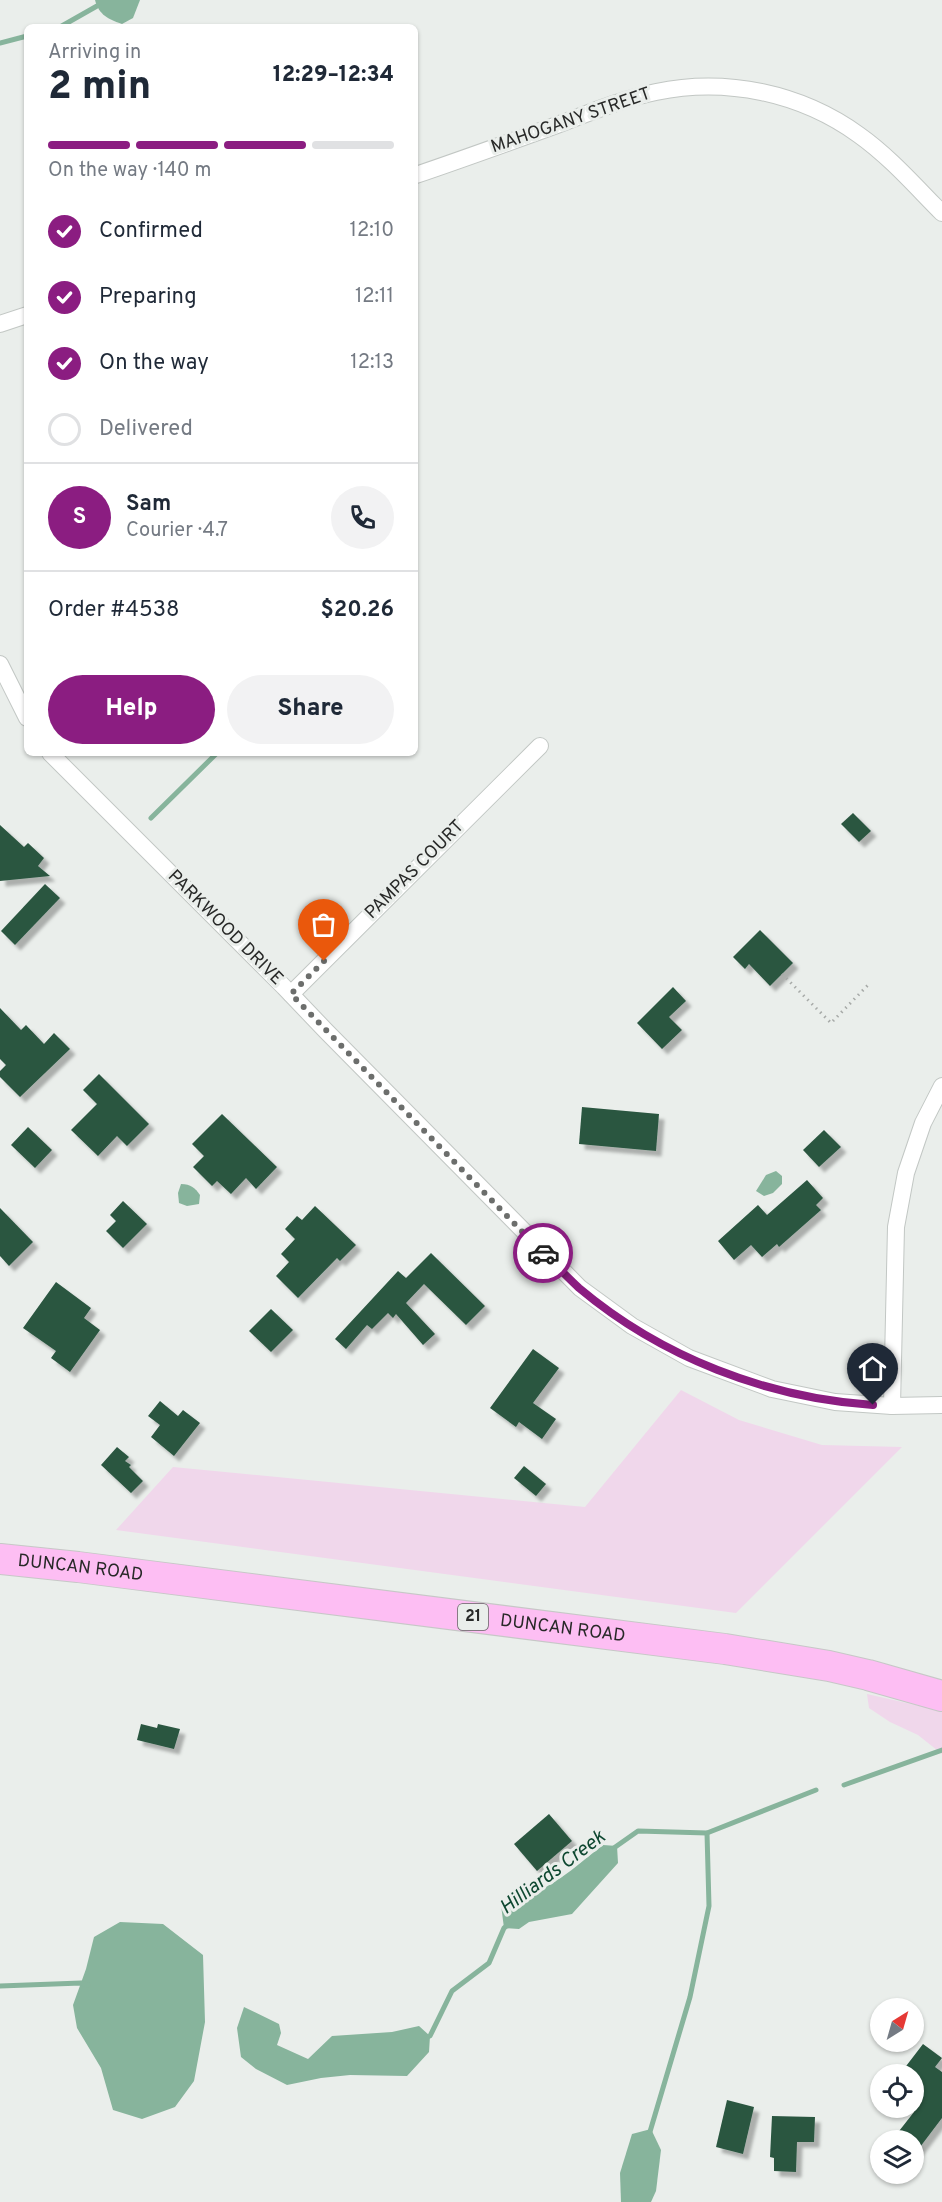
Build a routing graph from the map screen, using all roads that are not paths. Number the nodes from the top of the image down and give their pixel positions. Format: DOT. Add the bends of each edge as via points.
graph roads {
  1 [pos="418,175"];
  2 [pos="942,213"];
  3 [pos="24,316"];
  4 [pos="0,324"];
  5 [pos="0,664"];
  6 [pos="24,712"];
  7 [pos="540,746"];
  8 [pos="53,756"];
  9 [pos="291,994"];
  10 [pos="942,1086"];
  11 [pos="942,1405"];
  12 [pos="892,1406"];
  13 [pos="0,1559"];
  14 [pos="942,1696"];
  1 -- 2 [label="street, MAHOGANY STREET" via="646,94 724,87 792,100 825,114 891,161"];
  3 -- 4 [label="street"];
  5 -- 6 [label="street"];
  7 -- 9 [label="street, PAMPAS COURT"];
  8 -- 9 [label="street, PARKWOOD DRIVE"];
  9 -- 12 [label="street, PARKWOOD DRIVE" via="572,1281 632,1326 688,1358 772,1389 835,1402"];
  10 -- 12 [label="street" via="923,1123 906,1173 896,1227"];
  11 -- 12 [label="street, PARKWOOD DRIVE"];
  13 -- 14 [label="highway, DUNCAN ROAD / 21" via="725,1648 858,1673"];
}
